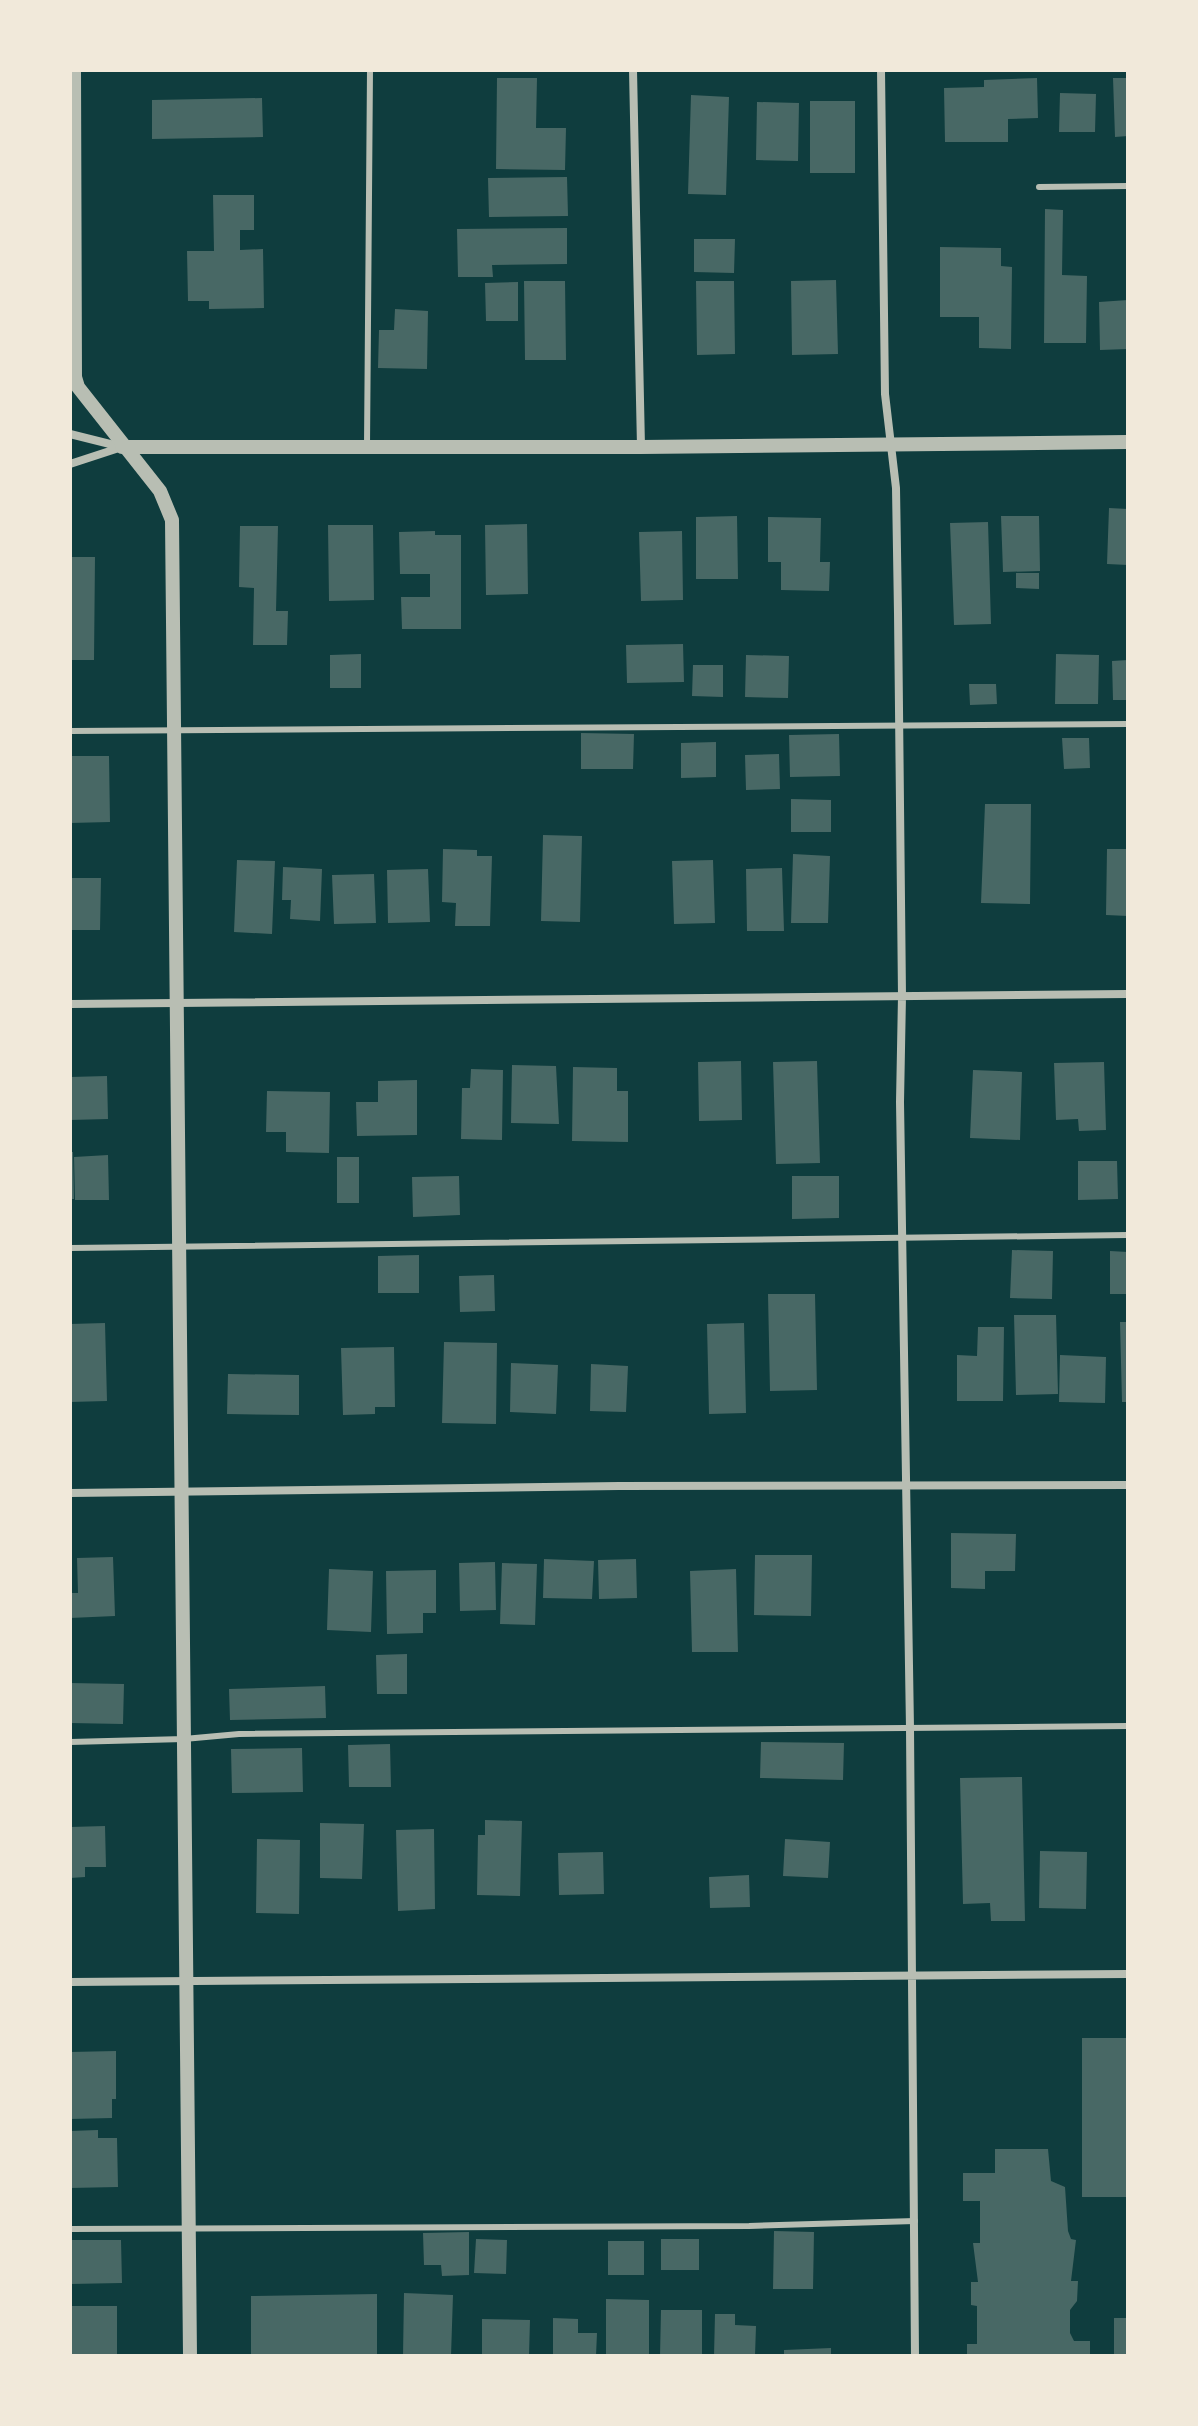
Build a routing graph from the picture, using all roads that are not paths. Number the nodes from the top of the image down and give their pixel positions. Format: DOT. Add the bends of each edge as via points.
graph roads {
  1 [pos="74,70"];
  2 [pos="370,70"];
  3 [pos="633,70"];
  4 [pos="881,70"];
  5 [pos="1128,186"];
  6 [pos="1039,187"];
  7 [pos="70,434"];
  8 [pos="1128,442"];
  9 [pos="893,444"];
  10 [pos="122,447"];
  11 [pos="367,447"];
  12 [pos="641,447"];
  13 [pos="70,464"];
  14 [pos="1128,724"];
  15 [pos="897,725"];
  16 [pos="175,730"];
  17 [pos="70,731"];
  18 [pos="1128,994"];
  19 [pos="902,996"];
  20 [pos="178,1003"];
  21 [pos="70,1004"];
  22 [pos="1128,1235"];
  23 [pos="903,1236"];
  24 [pos="179,1246"];
  25 [pos="70,1248"];
  26 [pos="1128,1485"];
  27 [pos="905,1488"];
  28 [pos="181,1491"];
  29 [pos="70,1493"];
  30 [pos="1128,1726"];
  31 [pos="910,1728"];
  32 [pos="184,1739"];
  33 [pos="70,1742"];
  34 [pos="1128,1974"];
  35 [pos="912,1977"];
  36 [pos="186,1981"];
  37 [pos="70,1982"];
  38 [pos="915,2221"];
  39 [pos="190,2228"];
  40 [pos="70,2229"];
  41 [pos="190,2356"];
  42 [pos="915,2356"];
  1 -- 10 [label="street" via="75,377"];
  2 -- 11 [label="lane"];
  3 -- 12 [label="street"];
  4 -- 9 [label="street" via="885,394"];
  5 -- 6 [label="lane"];
  7 -- 10 [label="street"];
  8 -- 9 [label="street"];
  9 -- 12 [label="street"];
  9 -- 15 [label="street"];
  10 -- 11 [label="street"];
  10 -- 13 [label="street"];
  10 -- 16 [label="street" via="160,491 172,520"];
  11 -- 12 [label="street"];
  14 -- 15 [label="lane"];
  15 -- 16 [label="lane"];
  15 -- 19 [label="street"];
  16 -- 17 [label="lane"];
  16 -- 20 [label="street"];
  18 -- 19 [label="street"];
  19 -- 20 [label="street"];
  19 -- 23 [label="street"];
  20 -- 21 [label="street"];
  20 -- 24 [label="street"];
  22 -- 23 [label="lane"];
  23 -- 24 [label="lane"];
  23 -- 27 [label="street"];
  24 -- 25 [label="lane"];
  24 -- 28 [label="street"];
  26 -- 27 [label="street"];
  27 -- 28 [label="street"];
  27 -- 31 [label="street"];
  28 -- 29 [label="street"];
  28 -- 32 [label="street"];
  30 -- 31 [label="lane"];
  31 -- 32 [label="lane" via="239,1734"];
  31 -- 35 [label="street"];
  32 -- 33 [label="lane"];
  32 -- 36 [label="street"];
  34 -- 35 [label="street"];
  35 -- 36 [label="street"];
  35 -- 38 [label="street"];
  36 -- 37 [label="street"];
  36 -- 39 [label="street"];
  38 -- 39 [label="lane"];
  38 -- 42 [label="street"];
  39 -- 40 [label="lane"];
  39 -- 41 [label="street"];
}
